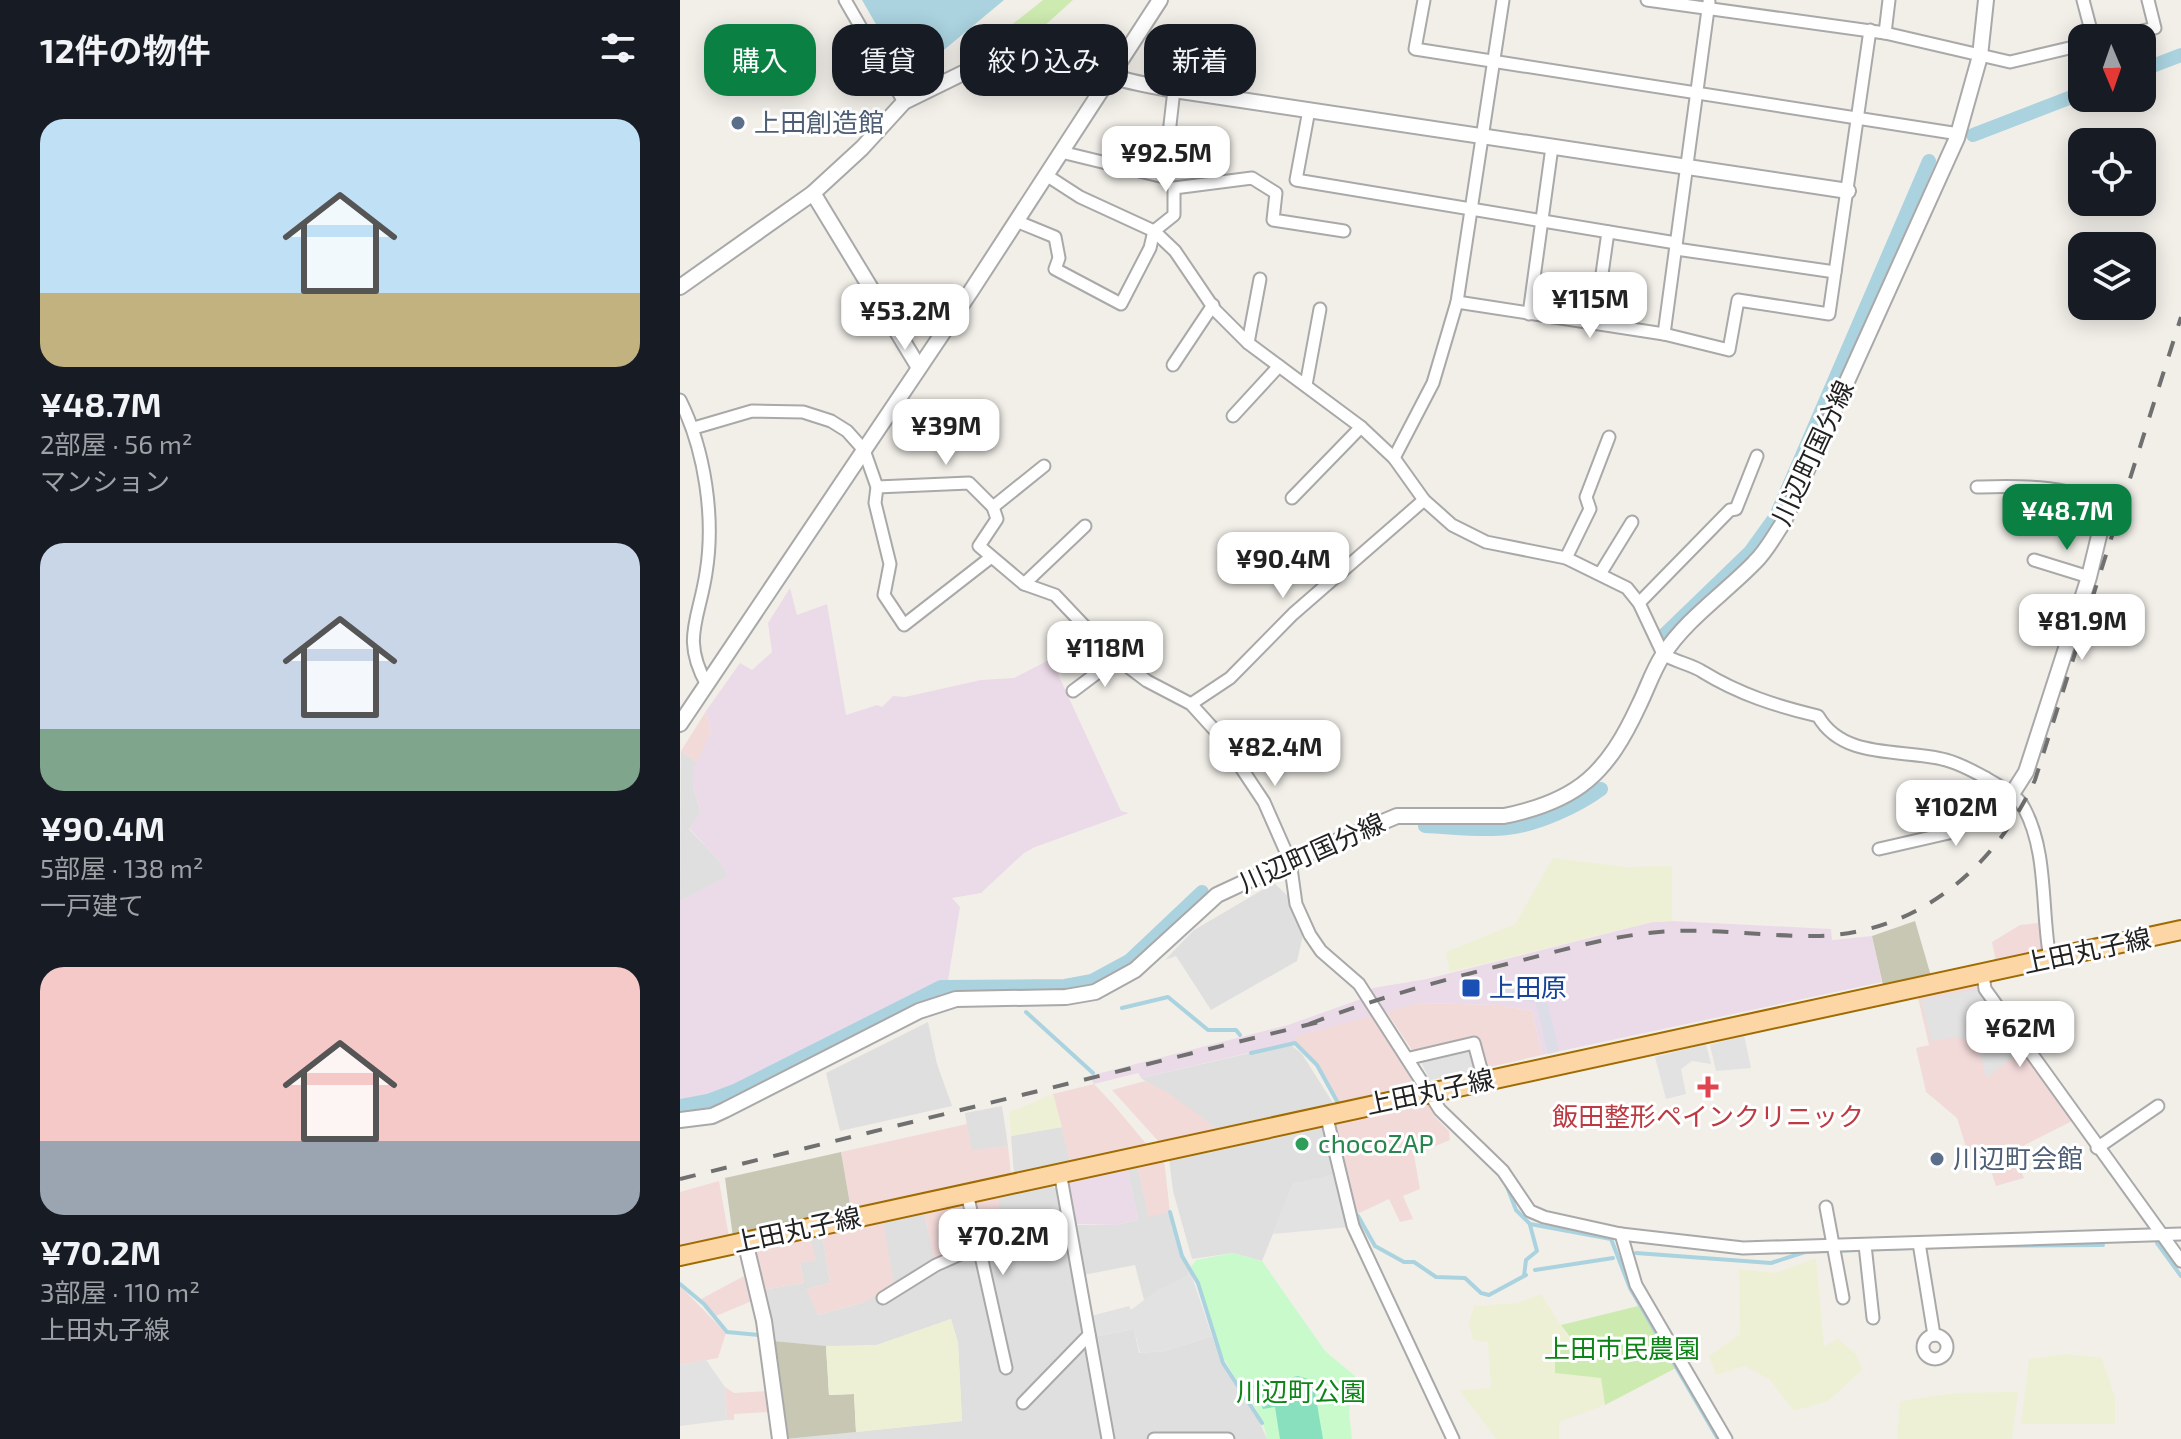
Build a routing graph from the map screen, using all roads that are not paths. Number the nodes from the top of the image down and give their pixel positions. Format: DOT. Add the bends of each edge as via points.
graph roads {
  1 [pos="845,0"];
  2 [pos="1160,0"];
  3 [pos="1424,0"];
  4 [pos="1503,0"];
  5 [pos="1647,0"];
  6 [pos="1889,0"];
  7 [pos="1986,0"];
  8 [pos="2083,0"];
  9 [pos="2148,0"];
  10 [pos="1709,4"];
  11 [pos="2089,24"];
  12 [pos="2154,24"];
  13 [pos="1870,30"];
  14 [pos="1885,33"];
  15 [pos="1128,49"];
  16 [pos="2068,49"];
  17 [pos="1980,56"];
  18 [pos="1494,61"];
  19 [pos="960,74"];
  20 [pos="1697,92"];
  21 [pos="1097,96"];
  22 [pos="1173,96"];
  23 [pos="1214,96"];
  24 [pos="904,102"];
  25 [pos="1309,110"];
  26 [pos="1860,116"];
  27 [pos="1959,134"];
  28 [pos="1482,136"];
  29 [pos="1552,147"];
  30 [pos="1061,152"];
  31 [pos="1688,167"];
  32 [pos="1046,175"];
  33 [pos="1848,191"];
  34 [pos="813,193"];
  35 [pos="1471,209"];
  36 [pos="1540,220"];
  37 [pos="1016,221"];
  38 [pos="1154,231"];
  39 [pos="1344,231"];
  40 [pos="1608,232"];
  41 [pos="1676,246"];
  42 [pos="1835,272"];
  43 [pos="1260,279"];
  44 [pos="680,287"];
  45 [pos="1457,302"];
  46 [pos="1213,305"];
  47 [pos="1320,309"];
  48 [pos="1529,314"];
  49 [pos="1595,323"];
  50 [pos="1664,334"];
  51 [pos="1248,343"];
  52 [pos="1173,365"];
  53 [pos="918,366"];
  54 [pos="1279,366"];
  55 [pos="1306,385"];
  56 [pos="680,400"];
  57 [pos="1233,416"];
  58 [pos="1361,427"];
  59 [pos="694,428"];
  60 [pos="1609,437"];
  61 [pos="864,450"];
  62 [pos="1757,456"];
  63 [pos="1394,458"];
  64 [pos="1044,466"];
  65 [pos="877,487"];
  66 [pos="1977,487"];
  67 [pos="1292,498"];
  68 [pos="1424,500"];
  69 [pos="993,507"];
  70 [pos="2105,511"];
  71 [pos="1632,522"];
  72 [pos="1085,526"];
  73 [pos="990,558"];
  74 [pos="1566,558"];
  75 [pos="2034,560"];
  76 [pos="1600,574"];
  77 [pos="2089,577"];
  78 [pos="1024,584"];
  79 [pos="1639,603"];
  80 [pos="1663,654"];
  81 [pos="1117,658"];
  82 [pos="707,685"];
  83 [pos="1073,691"];
  84 [pos="1191,704"];
  85 [pos="683,714"];
  86 [pos="1986,778"];
  87 [pos="2012,794"];
  88 [pos="1879,849"];
  89 [pos="1290,861"];
  90 [pos="2181,930"];
  91 [pos="2050,959"];
  92 [pos="1983,974"];
  93 [pos="1410,1058"];
  94 [pos="1484,1080"];
  95 [pos="1432,1092"];
  96 [pos="2158,1106"];
  97 [pos="1326,1114"];
  98 [pos="680,1120"];
  99 [pos="2097,1148"];
  100 [pos="1060,1172"];
  101 [pos="967,1193"];
  102 [pos="1826,1207"];
  103 [pos="2161,1233"];
  104 [pos="1621,1234"];
  105 [pos="2181,1234"];
  106 [pos="745,1241"];
  107 [pos="1865,1245"];
  108 [pos="979,1246"];
  109 [pos="1835,1246"];
  110 [pos="1920,1248"];
  111 [pos="680,1256"];
  112 [pos="2181,1261"];
  113 [pos="883,1298"];
  114 [pos="1843,1298"];
  115 [pos="1873,1318"];
  116 [pos="1089,1335"];
  117 [pos="1934,1335"];
  118 [pos="1006,1368"];
  119 [pos="1023,1403"];
  120 [pos="780,1439"];
  121 [pos="1108,1439"];
  122 [pos="1154,1439"];
  123 [pos="1228,1439"];
  124 [pos="1453,1439"];
  125 [pos="1726,1439"];
  1 -- 24 [label="street"];
  2 -- 15 [label="street"];
  3 -- 18 [label="street" via="1415,49"];
  4 -- 18 [label="street"];
  5 -- 10 [label="street"];
  6 -- 14 [label="street"];
  7 -- 17 [label="street, 川辺町国分線"];
  8 -- 11 [label="street"];
  9 -- 12 [label="street"];
  10 -- 13 [label="street"];
  10 -- 20 [label="street"];
  13 -- 14 [label="street"];
  13 -- 26 [label="street"];
  14 -- 17 [label="street"];
  16 -- 17 [label="street" via="2023,61"];
  17 -- 27 [label="street, 川辺町国分線"];
  18 -- 20 [label="street"];
  18 -- 28 [label="street"];
  19 -- 24 [label="street"];
  20 -- 26 [label="street"];
  20 -- 31 [label="street"];
  21 -- 30 [label="street"];
  22 -- 30 [label="street" via="1164,177"];
  23 -- 25 [label="street"];
  24 -- 34 [label="street"];
  25 -- 28 [label="street"];
  25 -- 35 [label="street" via="1296,180"];
  26 -- 27 [label="street"];
  26 -- 33 [label="street"];
  27 -- 80 [label="street, 川辺町国分線" via="1783,523 1757,560"];
  28 -- 29 [label="street"];
  28 -- 35 [label="street"];
  29 -- 31 [label="street"];
  29 -- 36 [label="street"];
  30 -- 32 [label="street"];
  31 -- 33 [label="street"];
  31 -- 41 [label="street"];
  32 -- 37 [label="street"];
  32 -- 38 [label="street"];
  33 -- 42 [label="street"];
  34 -- 44 [label="street"];
  34 -- 53 [label="street"];
  35 -- 36 [label="street"];
  35 -- 45 [label="street"];
  36 -- 40 [label="street"];
  36 -- 48 [label="street"];
  37 -- 38 [label="street" via="1055,237 1055,269 1121,304"];
  37 -- 53 [label="street"];
  38 -- 39 [label="street" via="1174,215 1174,188 1252,178 1276,193 1273,220"];
  38 -- 46 [label="street"];
  40 -- 41 [label="street"];
  40 -- 49 [label="street"];
  41 -- 42 [label="street"];
  41 -- 50 [label="street"];
  42 -- 50 [label="street" via="1829,314 1738,300 1729,350"];
  43 -- 51 [label="street"];
  45 -- 48 [label="street"];
  45 -- 63 [label="street" via="1433,383"];
  46 -- 51 [label="street"];
  46 -- 52 [label="street"];
  47 -- 55 [label="street"];
  48 -- 49 [label="street"];
  49 -- 50 [label="street"];
  51 -- 54 [label="street"];
  53 -- 61 [label="street"];
  54 -- 55 [label="street"];
  54 -- 57 [label="street"];
  55 -- 58 [label="street"];
  56 -- 59 [label="street"];
  58 -- 63 [label="street"];
  58 -- 67 [label="street"];
  59 -- 61 [label="street" via="752,411 803,412 831,421"];
  59 -- 82 [label="street" via="709,511 706,574 691,642"];
  60 -- 74 [label="street" via="1586,497 1590,509"];
  61 -- 65 [label="street"];
  61 -- 82 [label="street"];
  62 -- 79 [label="street" via="1736,509"];
  63 -- 68 [label="street"];
  64 -- 69 [label="street"];
  65 -- 69 [label="street" via="969,483"];
  65 -- 73 [label="street" via="875,503 890,564 884,595 904,625"];
  66 -- 70 [label="street" via="2052,489"];
  68 -- 74 [label="street" via="1452,525 1486,542"];
  68 -- 84 [label="street" via="1293,614 1230,678"];
  69 -- 73 [label="street" via="997,519 979,546"];
  70 -- 77 [label="street"];
  71 -- 76 [label="street"];
  72 -- 78 [label="street"];
  73 -- 78 [label="street"];
  74 -- 76 [label="street"];
  75 -- 77 [label="street"];
  76 -- 79 [label="street" via="1627,588"];
  77 -- 87 [label="street" via="2026,772"];
  78 -- 81 [label="street" via="1055,595"];
  79 -- 80 [label="street"];
  80 -- 86 [label="street" via="1768,704 1818,716 1842,740 1879,752 1944,760"];
  80 -- 89 [label="street, 川辺町国分線" via="1613,757 1584,785 1504,816 1397,816"];
  81 -- 83 [label="street"];
  81 -- 84 [label="street"];
  82 -- 85 [label="street"];
  84 -- 89 [label="street" via="1220,736 1264,802"];
  86 -- 87 [label="street"];
  86 -- 88 [label="street" via="1949,833"];
  87 -- 91 [label="street" via="2023,805 2038,842"];
  89 -- 93 [label="street" via="1296,904 1310,935 1359,984"];
  89 -- 98 [label="street, 川辺町国分線" via="1217,895 1135,970 1095,992 945,1001 712,1116"];
  90 -- 91 [label="main road, 上田丸子線"];
  91 -- 92 [label="main road, 上田丸子線"];
  92 -- 94 [label="main road, 上田丸子線"];
  92 -- 99 [label="street" via="1985,989"];
  93 -- 94 [label="street" via="1474,1043"];
  93 -- 95 [label="street"];
  94 -- 95 [label="main road, 上田丸子線"];
  95 -- 97 [label="main road, 上田丸子線"];
  95 -- 104 [label="street" via="1440,1110 1503,1171 1530,1211"];
  96 -- 99 [label="street"];
  97 -- 100 [label="main road, 上田丸子線"];
  97 -- 124 [label="street" via="1353,1226"];
  99 -- 103 [label="street"];
  100 -- 101 [label="main road, 上田丸子線"];
  100 -- 116 [label="street"];
  101 -- 106 [label="main road, 上田丸子線"];
  101 -- 108 [label="street"];
  102 -- 109 [label="street"];
  103 -- 105 [label="street"];
  103 -- 110 [label="street"];
  103 -- 112 [label="street"];
  104 -- 109 [label="street" via="1743,1248"];
  104 -- 125 [label="street" via="1636,1285"];
  106 -- 111 [label="main road, 上田丸子線"];
  106 -- 120 [label="street" via="764,1321"];
  107 -- 109 [label="street"];
  107 -- 110 [label="street"];
  107 -- 115 [label="street"];
  108 -- 113 [label="street"];
  108 -- 118 [label="street"];
  109 -- 114 [label="street"];
  110 -- 117 [label="street"];
  116 -- 119 [label="street"];
  116 -- 121 [label="street"];
  122 -- 123 [label="street"];
}
